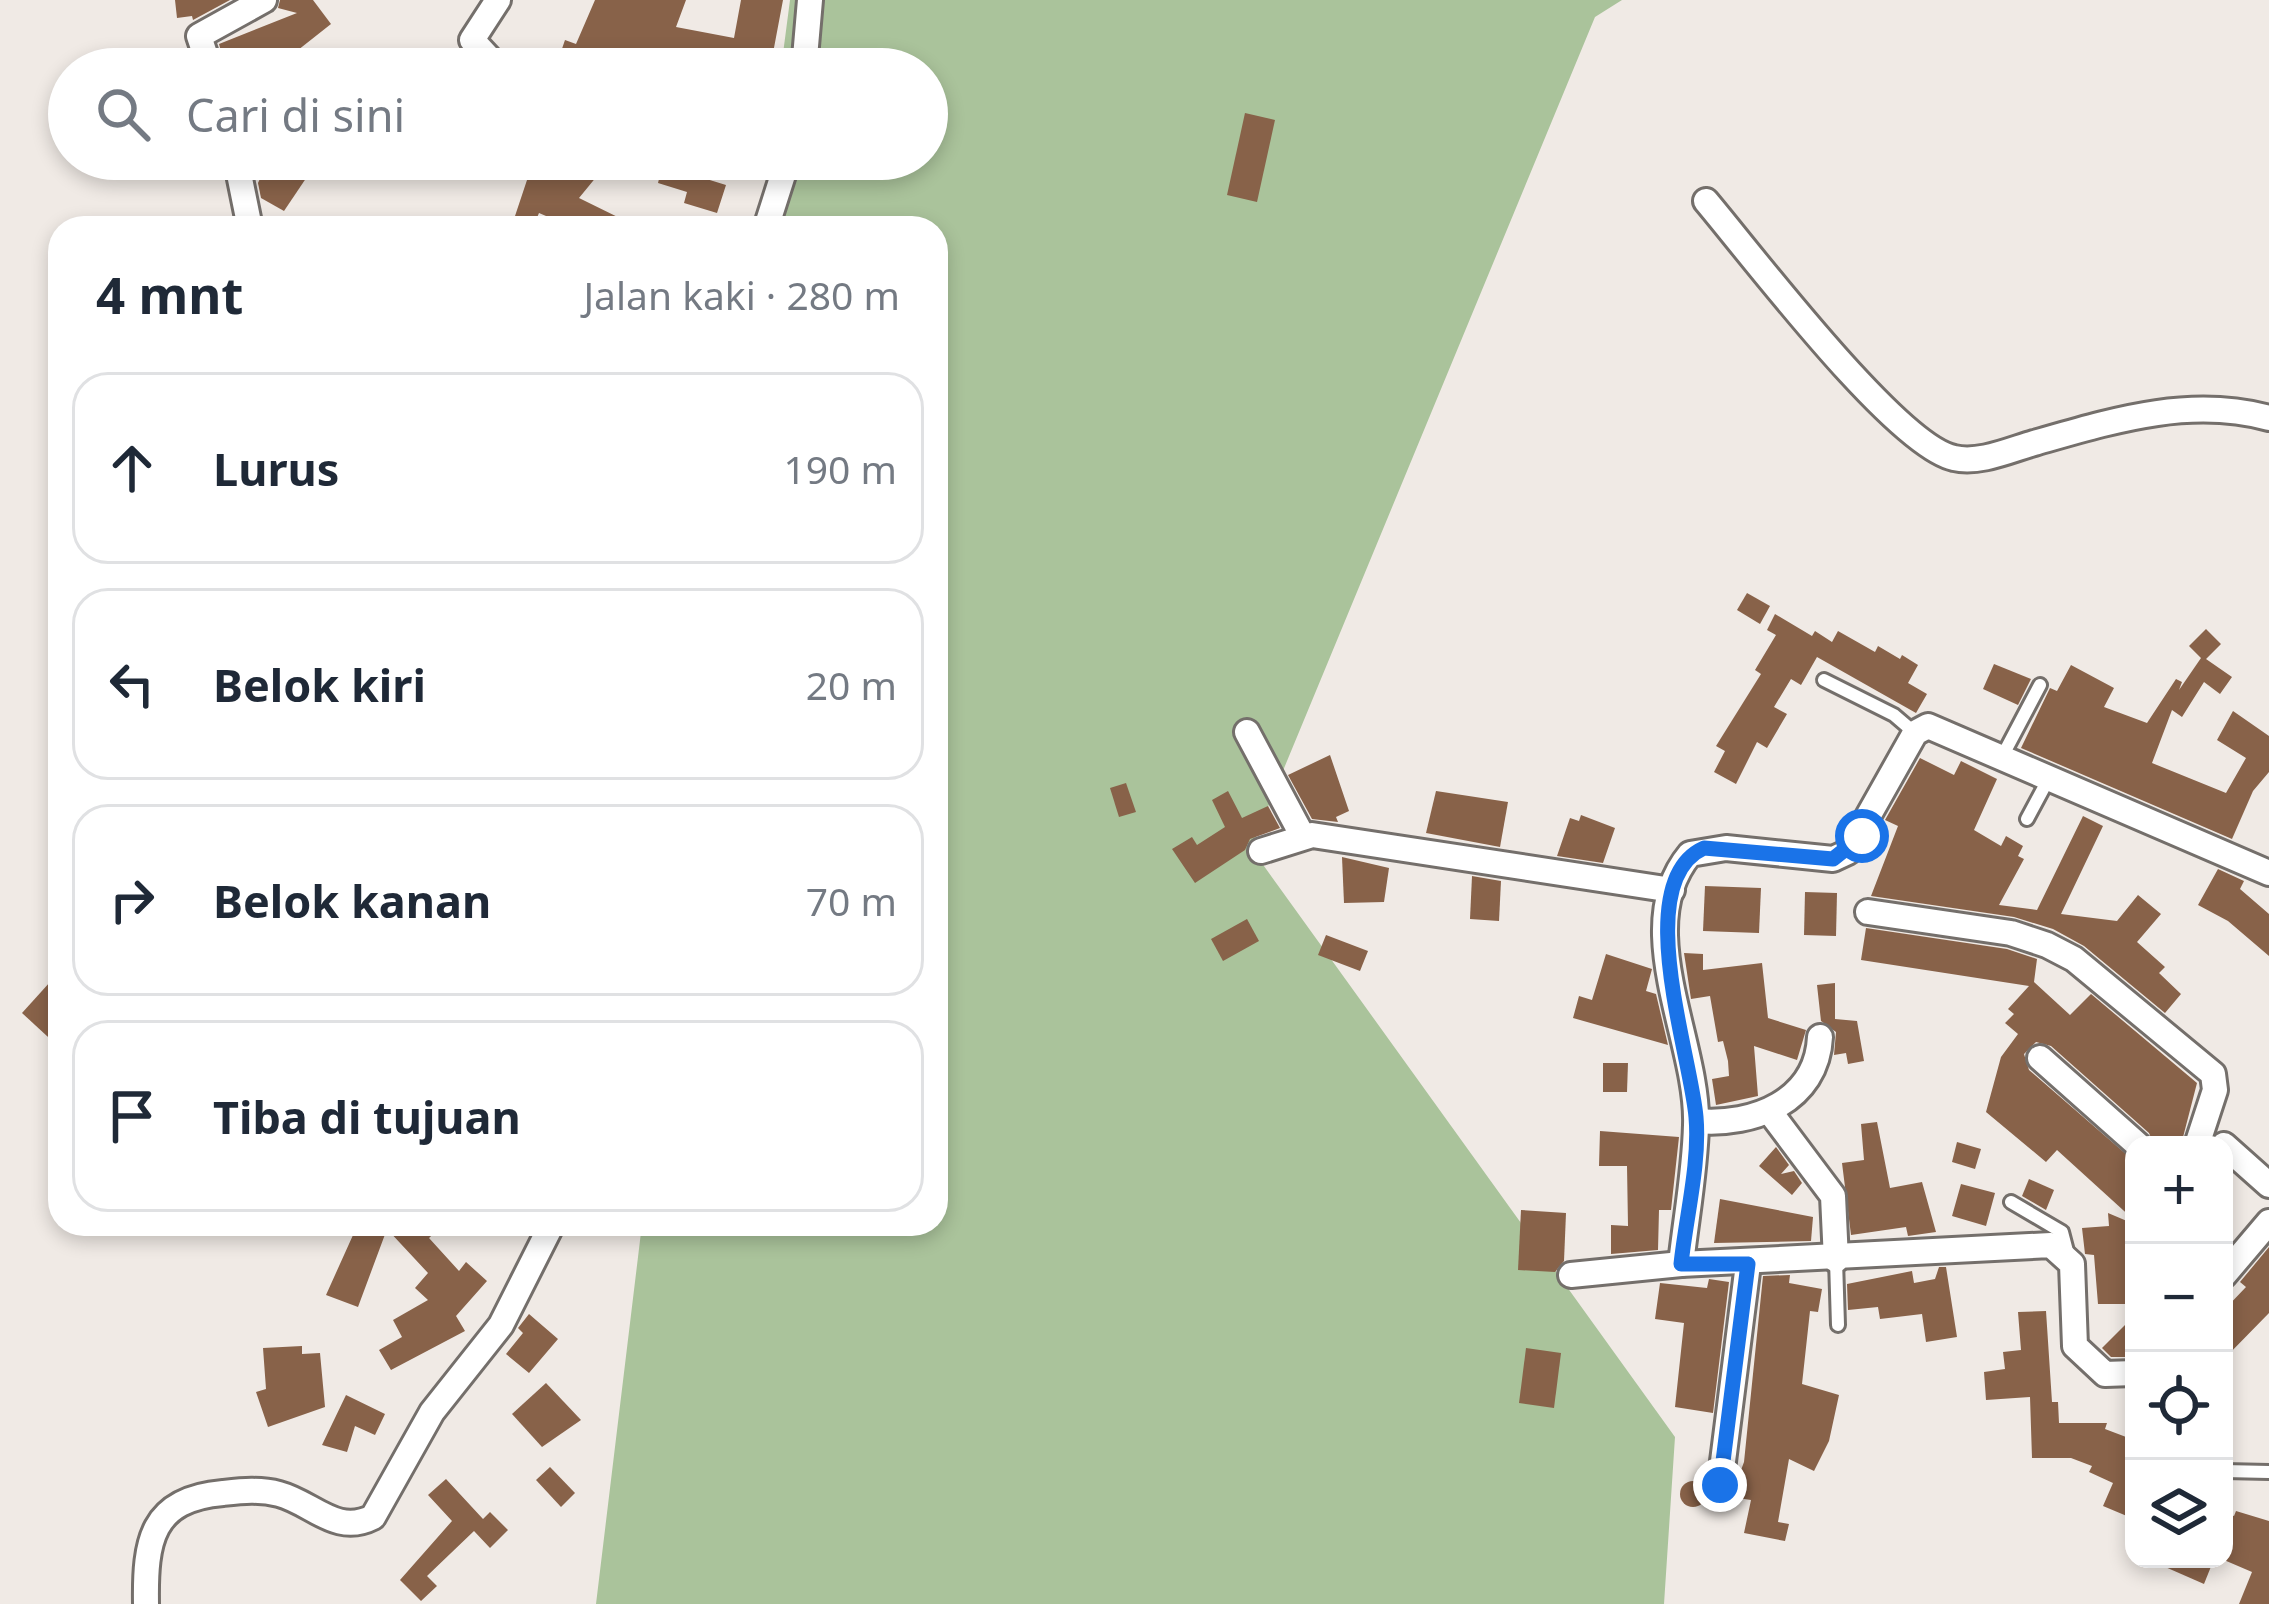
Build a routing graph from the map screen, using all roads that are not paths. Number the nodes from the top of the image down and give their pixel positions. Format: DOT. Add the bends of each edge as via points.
graph roads {
  1 [pos="264,0"];
  2 [pos="498,0"];
  3 [pos="810,0"];
  4 [pos="203,48"];
  5 [pos="476,48"];
  6 [pos="806,48"];
  7 [pos="240,180"];
  8 [pos="781,180"];
  9 [pos="1706,201"];
  10 [pos="248,216"];
  11 [pos="770,216"];
  12 [pos="2269,418"];
  13 [pos="1824,680"];
  14 [pos="2040,685"];
  15 [pos="1247,732"];
  16 [pos="1915,733"];
  17 [pos="2003,755"];
  18 [pos="2050,776"];
  19 [pos="2027,819"];
  20 [pos="1302,835"];
  21 [pos="1261,851"];
  22 [pos="2266,865"];
  23 [pos="1672,890"];
  24 [pos="1868,912"];
  25 [pos="1820,1037"];
  26 [pos="2040,1058"];
  27 [pos="1770,1112"];
  28 [pos="1697,1121"];
  29 [pos="2128,1136"];
  30 [pos="2212,1136"];
  31 [pos="2233,1156"];
  32 [pos="2268,1181"];
  33 [pos="2011,1202"];
  34 [pos="2269,1222"];
  35 [pos="546,1236"];
  36 [pos="2068,1255"];
  37 [pos="1836,1260"];
  38 [pos="1681,1264"];
  39 [pos="1748,1264"];
  40 [pos="2233,1264"];
  41 [pos="1571,1275"];
  42 [pos="1838,1324"];
  43 [pos="2125,1375"];
  44 [pos="2233,1471"];
  45 [pos="2269,1472"];
  46 [pos="1720,1485"];
  47 [pos="146,1604"];
  1 -- 4 [label="street" via="199,36"];
  2 -- 5 [label="street"];
  3 -- 6 [label="street"];
  7 -- 10 [label="street"];
  8 -- 11 [label="street"];
  9 -- 12 [label="street" via="1909,433 1955,459 2126,417 2214,407"];
  13 -- 16 [label="lane"];
  14 -- 17 [label="lane"];
  15 -- 20 [label="street"];
  16 -- 17 [label="street" via="1942,729"];
  16 -- 23 [label="street" via="1848,852 1815,858 1704,848 1680,867"];
  17 -- 18 [label="street"];
  18 -- 19 [label="lane"];
  18 -- 22 [label="street"];
  20 -- 21 [label="street"];
  20 -- 23 [label="street"];
  23 -- 28 [label="street" via="1667,947"];
  24 -- 30 [label="street" via="2012,933 2074,959 2210,1070"];
  25 -- 27 [label="street" via="1816,1070"];
  26 -- 29 [label="street"];
  27 -- 28 [label="street"];
  27 -- 37 [label="street" via="1832,1196"];
  28 -- 38 [label="street"];
  31 -- 32 [label="street"];
  33 -- 36 [label="lane" via="2062,1232"];
  34 -- 40 [label="street"];
  35 -- 47 [label="street" via="512,1307 432,1412 373,1517 336,1522 291,1498 252,1490 179,1503 154,1532"];
  36 -- 37 [label="street" via="2051,1245"];
  36 -- 43 [label="street" via="2075,1346 2105,1374"];
  37 -- 39 [label="street"];
  37 -- 42 [label="lane"];
  38 -- 39 [label="street"];
  38 -- 41 [label="street"];
  39 -- 46 [label="street"];
  44 -- 45 [label="lane"];
}
